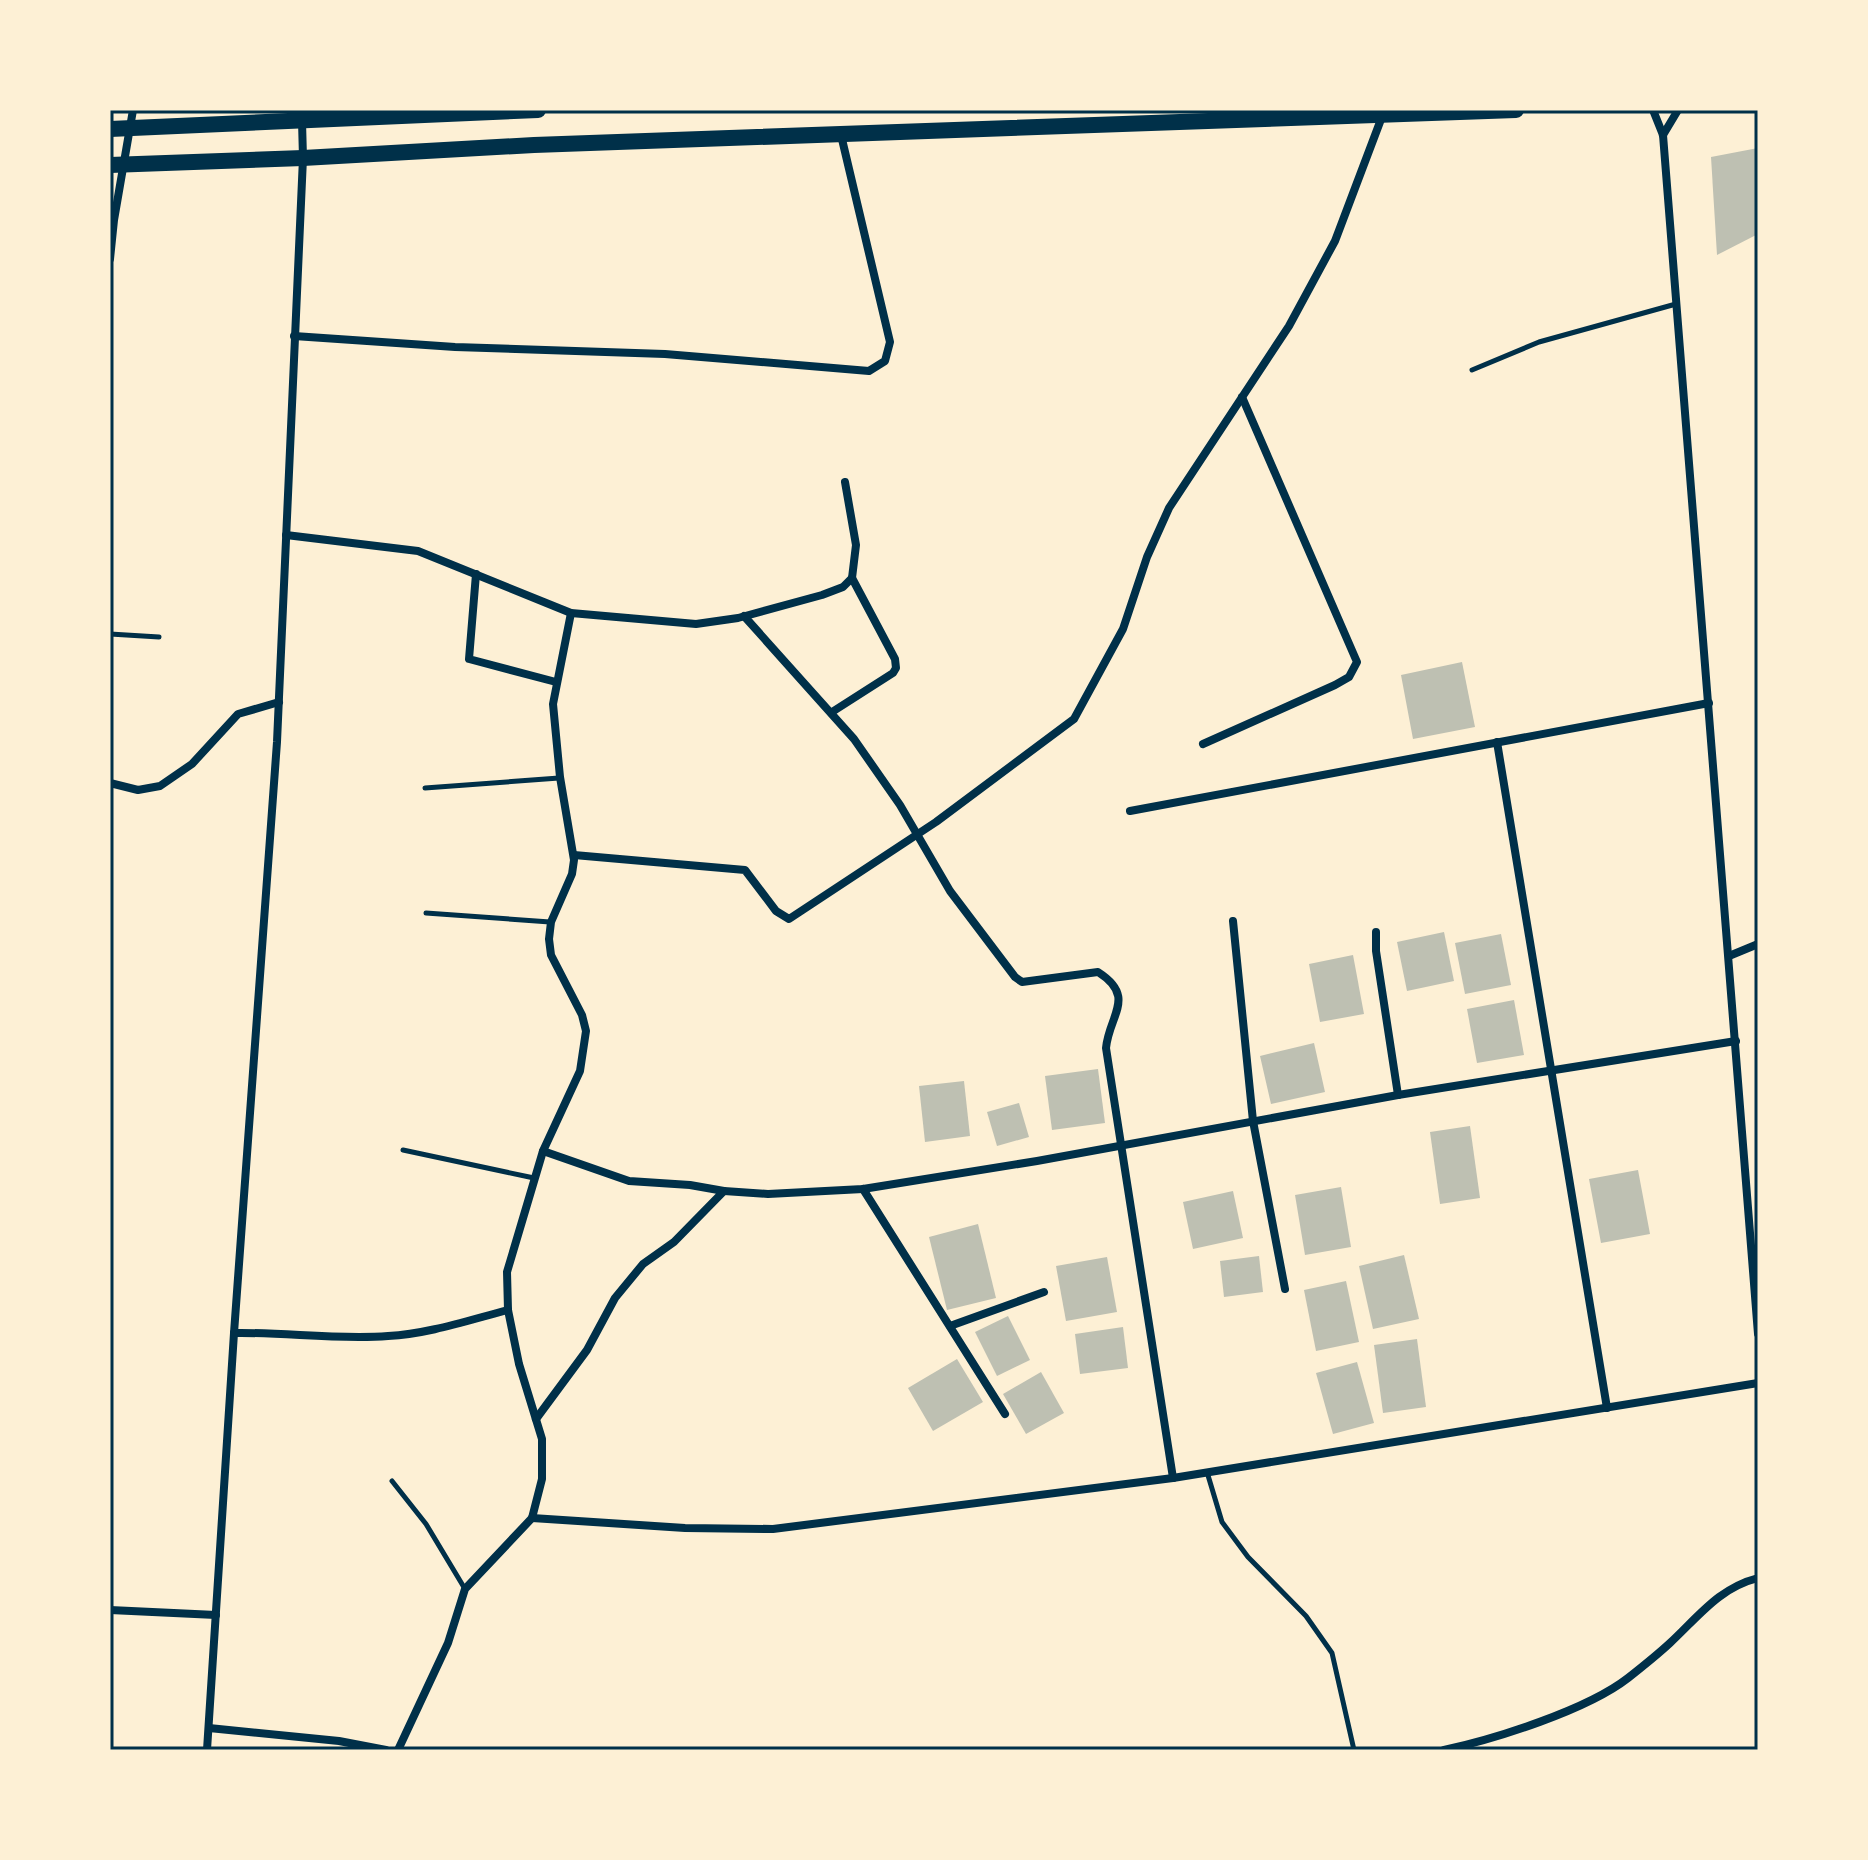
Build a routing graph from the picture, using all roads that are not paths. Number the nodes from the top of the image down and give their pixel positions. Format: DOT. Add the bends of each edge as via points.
graph roads {
  1 [pos="133,110"];
  2 [pos="528,110"];
  3 [pos="538,110"];
  4 [pos="1516,110"];
  5 [pos="1653,110"];
  6 [pos="1678,110"];
  7 [pos="1384,113"];
  8 [pos="302,121"];
  9 [pos="130,128"];
  10 [pos="110,129"];
  11 [pos="841,134"];
  12 [pos="1663,135"];
  13 [pos="303,158"];
  14 [pos="118,165"];
  15 [pos="110,259"];
  16 [pos="1677,304"];
  17 [pos="294,336"];
  18 [pos="1472,370"];
  19 [pos="1242,397"];
  20 [pos="845,482"];
  21 [pos="286,535"];
  22 [pos="476,574"];
  23 [pos="852,578"];
  24 [pos="571,613"];
  25 [pos="744,616"];
  26 [pos="110,634"];
  27 [pos="159,637"];
  28 [pos="556,682"];
  29 [pos="279,702"];
  30 [pos="1709,703"];
  31 [pos="832,712"];
  32 [pos="1497,742"];
  33 [pos="1203,744"];
  34 [pos="560,777"];
  35 [pos="110,783"];
  36 [pos="425,788"];
  37 [pos="1130,811"];
  38 [pos="917,835"];
  39 [pos="574,855"];
  40 [pos="426,913"];
  41 [pos="1233,921"];
  42 [pos="551,922"];
  43 [pos="1376,932"];
  44 [pos="1758,944"];
  45 [pos="1729,956"];
  46 [pos="1736,1041"];
  47 [pos="1549,1070"];
  48 [pos="1398,1095"];
  49 [pos="1253,1121"];
  50 [pos="1120,1146"];
  51 [pos="403,1150"];
  52 [pos="543,1151"];
  53 [pos="535,1178"];
  54 [pos="863,1189"];
  55 [pos="724,1191"];
  56 [pos="1285,1289"];
  57 [pos="1044,1292"];
  58 [pos="508,1310"];
  59 [pos="950,1326"];
  60 [pos="234,1333"];
  61 [pos="1758,1334"];
  62 [pos="1758,1383"];
  63 [pos="1607,1408"];
  64 [pos="1005,1414"];
  65 [pos="536,1419"];
  66 [pos="1207,1472"];
  67 [pos="1173,1478"];
  68 [pos="392,1481"];
  69 [pos="532,1518"];
  70 [pos="1758,1578"];
  71 [pos="465,1589"];
  72 [pos="110,1610"];
  73 [pos="216,1615"];
  74 [pos="209,1728"];
  75 [pos="207,1750"];
  76 [pos="386,1750"];
  77 [pos="398,1750"];
  78 [pos="1354,1750"];
  79 [pos="1444,1750"];
  1 -- 9 [label="street"];
  2 -- 3 [label="main road"];
  2 -- 8 [label="main road"];
  4 -- 7 [label="main road"];
  5 -- 12 [label="street"];
  6 -- 12 [label="street"];
  7 -- 11 [label="main road"];
  7 -- 19 [label="street" via="1335,241 1289,326"];
  8 -- 9 [label="main road"];
  8 -- 13 [label="street"];
  9 -- 10 [label="main road"];
  9 -- 14 [label="street"];
  11 -- 13 [label="main road"];
  11 -- 17 [label="street" via="890,342 885,361 869,371 665,354"];
  12 -- 16 [label="street"];
  13 -- 14 [label="main road"];
  13 -- 17 [label="street"];
  14 -- 15 [label="street"];
  16 -- 18 [label="lane" via="1539,342"];
  16 -- 30 [label="street"];
  17 -- 21 [label="street"];
  19 -- 33 [label="street" via="1357,662 1349,677 1335,685"];
  19 -- 38 [label="street" via="1169,508 1123,629 1074,719"];
  20 -- 23 [label="street" via="856,545"];
  21 -- 22 [label="street" via="418,551"];
  21 -- 29 [label="street"];
  22 -- 24 [label="street"];
  22 -- 28 [label="street" via="469,659"];
  23 -- 25 [label="street" via="822,595"];
  23 -- 31 [label="street" via="896,668"];
  24 -- 25 [label="street" via="696,624"];
  24 -- 28 [label="street"];
  25 -- 31 [label="street"];
  26 -- 27 [label="lane"];
  28 -- 34 [label="street"];
  29 -- 35 [label="street" via="238,714 192,764 160,786 138,790"];
  29 -- 60 [label="street"];
  30 -- 32 [label="street"];
  30 -- 45 [label="street"];
  31 -- 38 [label="street"];
  32 -- 37 [label="street"];
  32 -- 47 [label="street"];
  34 -- 36 [label="lane"];
  34 -- 39 [label="street"];
  38 -- 39 [label="street" via="789,919 776,911 745,870"];
  38 -- 50 [label="street" via="950,891 1015,977 1022,982 1098,972 1110,979 1119,993 1106,1048"];
  39 -- 42 [label="street" via="572,874"];
  40 -- 42 [label="lane"];
  41 -- 49 [label="street"];
  42 -- 52 [label="street" via="551,955 586,1031 580,1071"];
  43 -- 48 [label="street"];
  44 -- 45 [label="street"];
  45 -- 46 [label="street"];
  46 -- 47 [label="street"];
  46 -- 61 [label="street"];
  47 -- 48 [label="street"];
  47 -- 63 [label="street"];
  48 -- 49 [label="street"];
  49 -- 50 [label="street"];
  49 -- 56 [label="street"];
  50 -- 54 [label="street"];
  50 -- 67 [label="street"];
  51 -- 53 [label="lane"];
  52 -- 53 [label="street"];
  52 -- 55 [label="street" via="629,1181"];
  53 -- 58 [label="street" via="507,1272"];
  54 -- 55 [label="street"];
  54 -- 59 [label="street"];
  55 -- 65 [label="street" via="674,1242 643,1264"];
  57 -- 59 [label="street"];
  58 -- 60 [label="street" via="388,1336"];
  58 -- 65 [label="street"];
  59 -- 64 [label="street"];
  60 -- 73 [label="street"];
  62 -- 63 [label="street"];
  63 -- 66 [label="street"];
  65 -- 69 [label="street" via="542,1479"];
  66 -- 67 [label="street"];
  66 -- 78 [label="lane" via="1222,1522 1332,1653"];
  67 -- 69 [label="street" via="773,1529"];
  68 -- 71 [label="lane" via="426,1524"];
  69 -- 71 [label="street"];
  70 -- 79 [label="street" via="1737,1583 1707,1604 1624,1681 1579,1705 1484,1741"];
  71 -- 77 [label="street" via="448,1643"];
  72 -- 73 [label="street"];
  73 -- 74 [label="street"];
  74 -- 75 [label="street"];
  74 -- 76 [label="street"];
}
